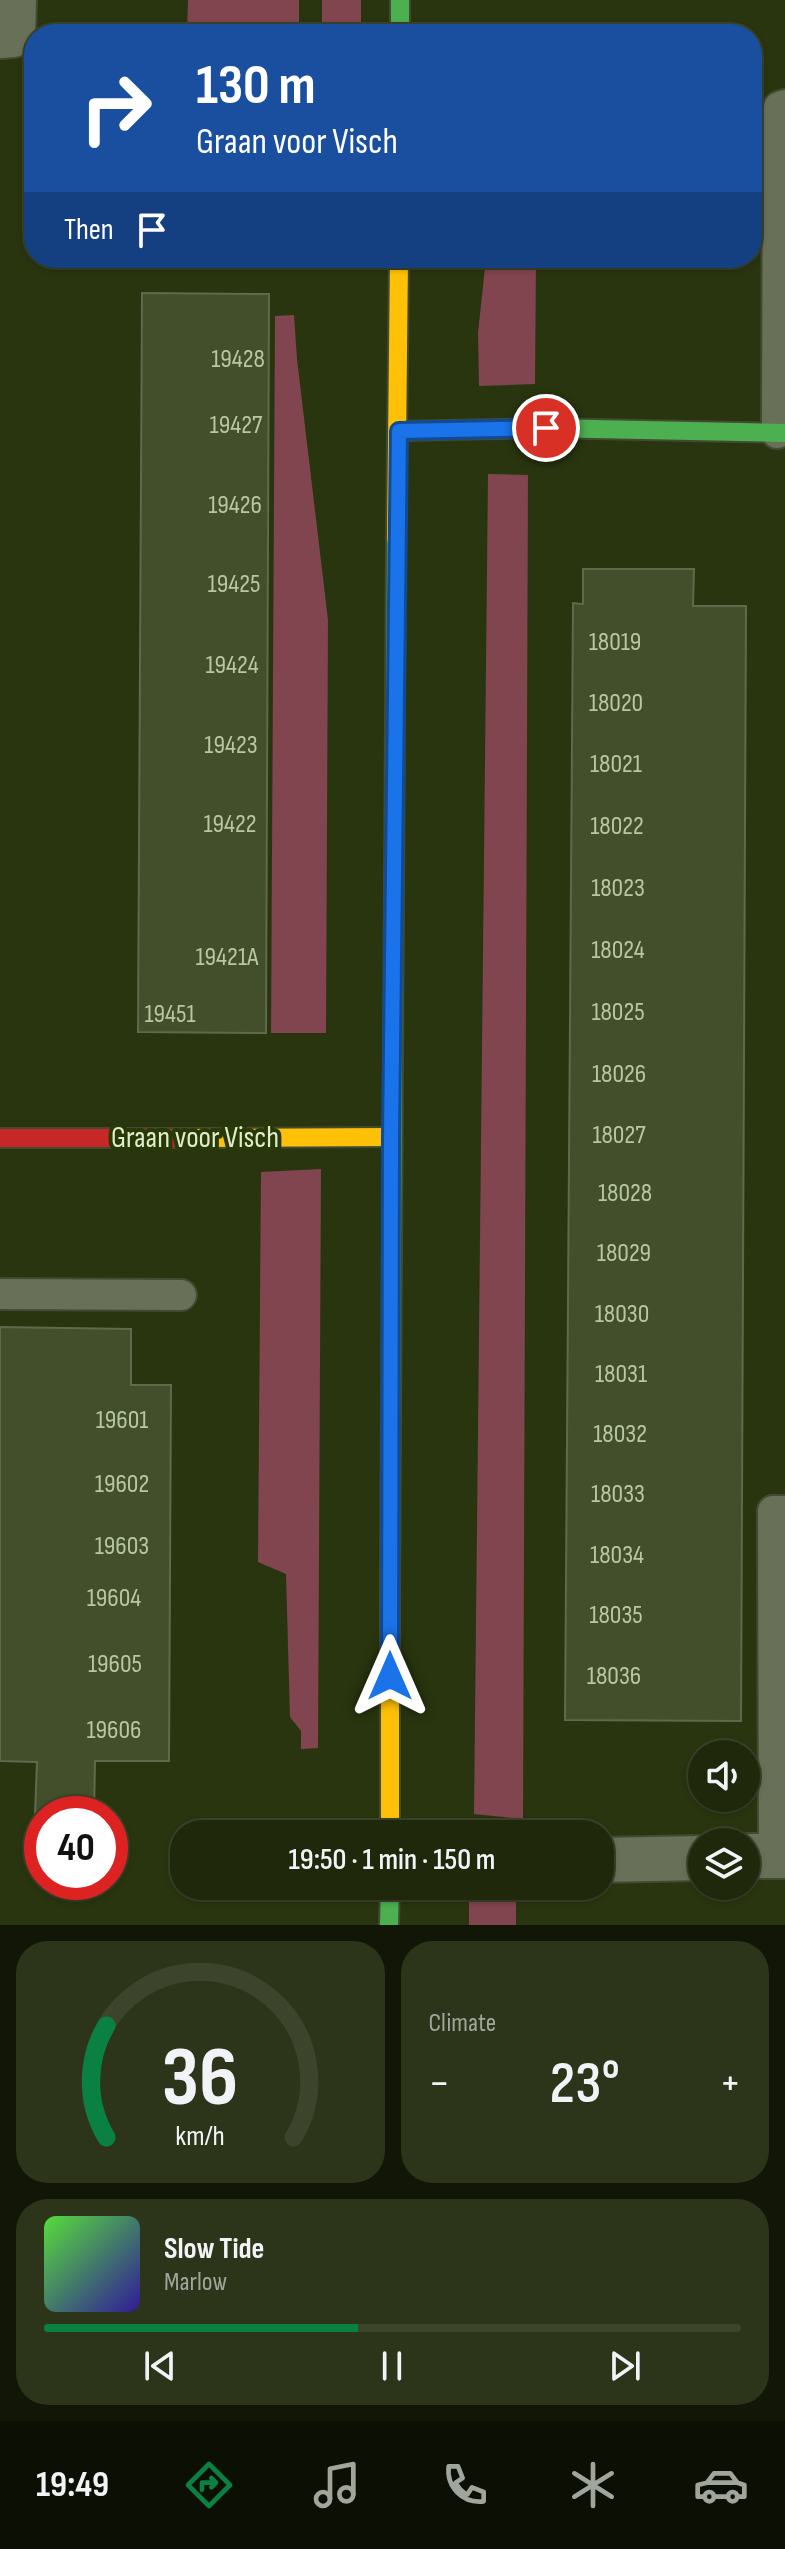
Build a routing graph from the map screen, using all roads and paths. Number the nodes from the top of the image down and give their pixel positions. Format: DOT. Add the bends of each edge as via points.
graph roads {
  1 [pos="14,0"];
  2 [pos="400,0"];
  3 [pos="400,24"];
  4 [pos="0,36"];
  5 [pos="785,105"];
  6 [pos="399,268"];
  7 [pos="399,431"];
  8 [pos="781,433"];
  9 [pos="391,1137"];
  10 [pos="0,1138"];
  11 [pos="0,1294"];
  12 [pos="181,1295"];
  13 [pos="785,1511"];
  14 [pos="390,1820"];
  15 [pos="768,1856"];
  16 [pos="688,1858"];
  17 [pos="614,1860"];
  18 [pos="390,1900"];
  19 [pos="389,1925"];
  1 -- 4 [label="street" via="13,35"];
  2 -- 3 [label="street"];
  5 -- 8 [label="lane" via="779,107 778,128"];
  6 -- 7 [label="street"];
  7 -- 8 [label="street"];
  7 -- 9 [label="street"];
  9 -- 10 [label="street, Graan voor Visch"];
  9 -- 14 [label="street"];
  11 -- 12 [label="lane"];
  13 -- 15 [label="lane" via="773,1511"];
  16 -- 17 [label="street"];
  18 -- 19 [label="street"];
}
